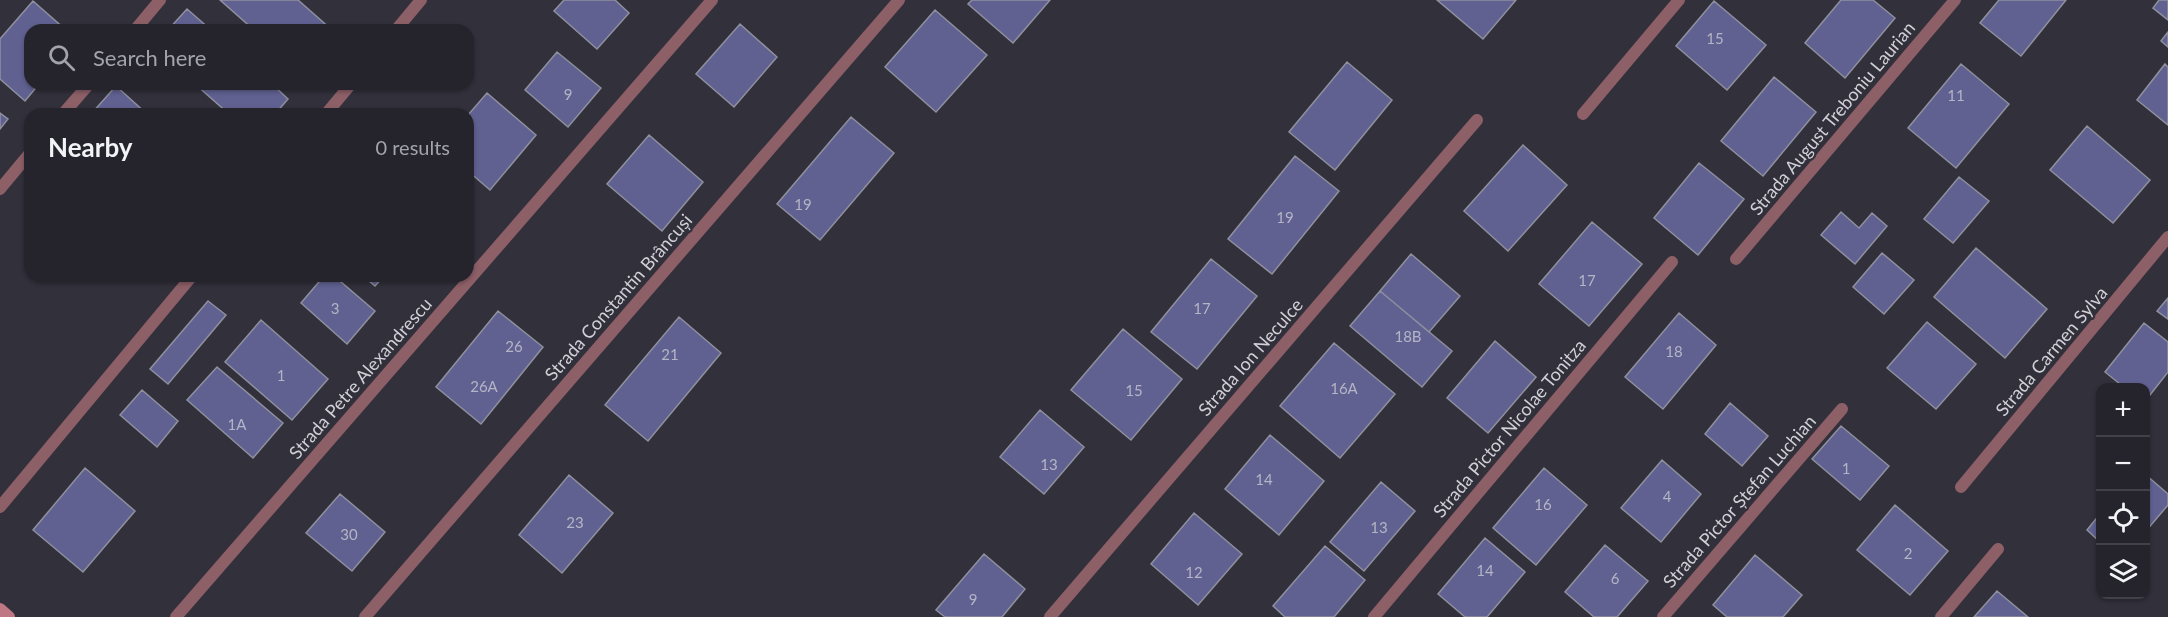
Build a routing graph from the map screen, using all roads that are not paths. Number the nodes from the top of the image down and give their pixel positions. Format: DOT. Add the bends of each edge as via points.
graph roads {
  1 [pos="160,0"];
  2 [pos="421,0"];
  3 [pos="712,0"];
  4 [pos="899,0"];
  5 [pos="1679,0"];
  6 [pos="1955,0"];
  7 [pos="140,24"];
  8 [pos="401,24"];
  9 [pos="84,90"];
  10 [pos="346,90"];
  11 [pos="68,108"];
  12 [pos="331,108"];
  13 [pos="1583,114"];
  14 [pos="1477,120"];
  15 [pos="24,160"];
  16 [pos="0,189"];
  17 [pos="2168,237"];
  18 [pos="1736,259"];
  19 [pos="1672,262"];
  20 [pos="474,274"];
  21 [pos="187,282"];
  22 [pos="467,282"];
  23 [pos="1842,409"];
  24 [pos="1961,487"];
  25 [pos="0,507"];
  26 [pos="1998,549"];
  27 [pos="0,609"];
  28 [pos="9,617"];
  29 [pos="176,617"];
  30 [pos="365,617"];
  31 [pos="1050,617"];
  32 [pos="1374,617"];
  33 [pos="1663,617"];
  34 [pos="1941,617"];
  1 -- 7 [label="street"];
  2 -- 8 [label="street"];
  3 -- 20 [label="street, Strada Petre Alexandrescu"];
  4 -- 30 [label="street, Strada Constantin Brâncuși"];
  5 -- 13 [label="street"];
  6 -- 18 [label="street, Strada August Treboniu Laurian"];
  9 -- 11 [label="street"];
  10 -- 12 [label="street"];
  14 -- 31 [label="street, Strada Ion Neculce"];
  15 -- 16 [label="street"];
  17 -- 24 [label="street, Strada Carmen Sylva"];
  19 -- 32 [label="street, Strada Pictor Nicolae Tonitza"];
  21 -- 25 [label="street"];
  22 -- 29 [label="street, Strada Petre Alexandrescu"];
  23 -- 33 [label="street, Strada Pictor Ștefan Luchian"];
  26 -- 34 [label="street"];
  27 -- 28 [label="street"];
}
